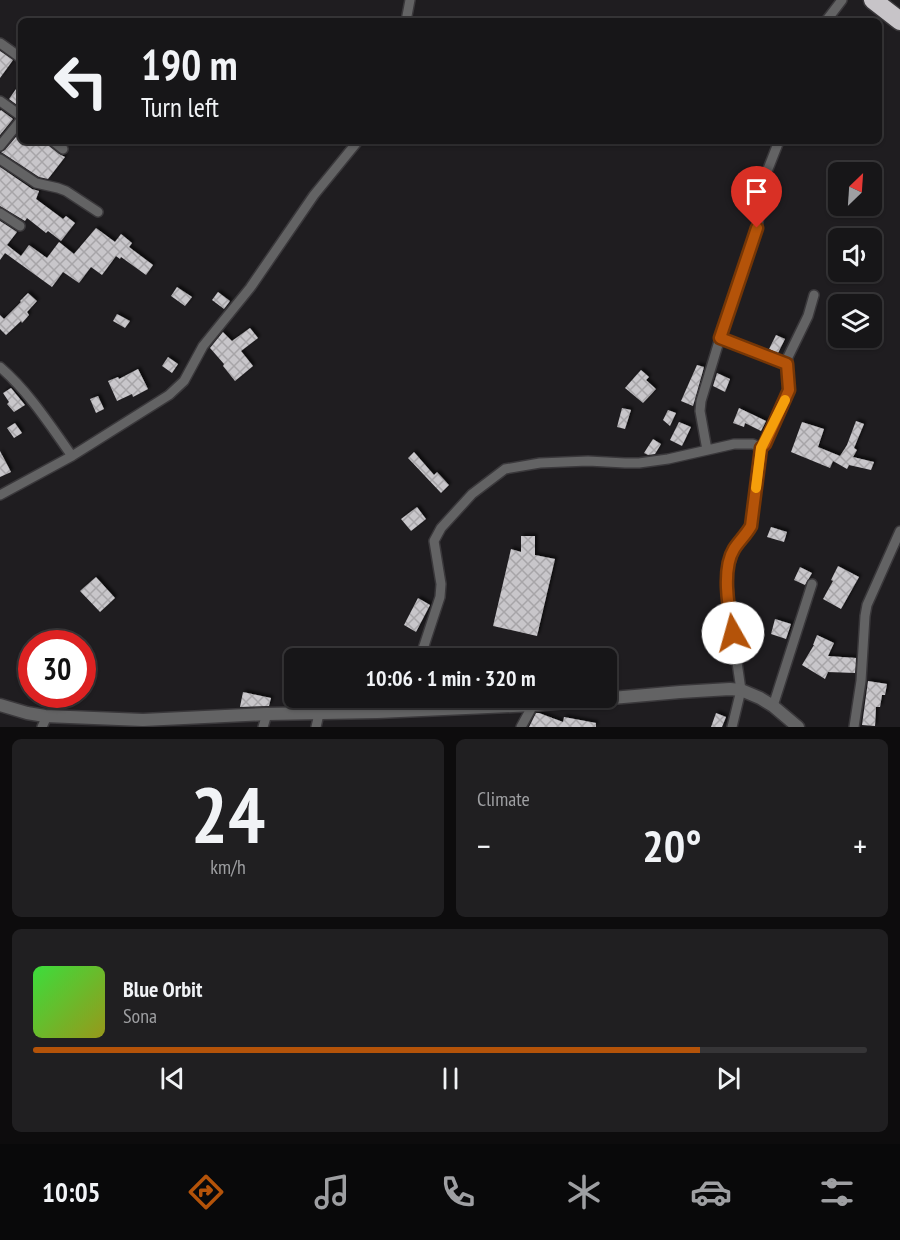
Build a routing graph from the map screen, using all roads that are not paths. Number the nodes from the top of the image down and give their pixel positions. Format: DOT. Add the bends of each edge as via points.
graph roads {
  1 [pos="410,0"];
  2 [pos="842,0"];
  3 [pos="873,0"];
  4 [pos="829,17"];
  5 [pos="407,18"];
  6 [pos="900,21"];
  7 [pos="0,44"];
  8 [pos="18,56"];
  9 [pos="0,101"];
  10 [pos="18,116"];
  11 [pos="18,122"];
  12 [pos="57,144"];
  13 [pos="356,144"];
  14 [pos="778,144"];
  15 [pos="0,146"];
  16 [pos="63,149"];
  17 [pos="0,159"];
  18 [pos="98,212"];
  19 [pos="0,213"];
  20 [pos="20,226"];
  21 [pos="814,295"];
  22 [pos="720,338"];
  23 [pos="787,364"];
  24 [pos="0,367"];
  25 [pos="761,448"];
  26 [pos="707,450"];
  27 [pos="72,456"];
  28 [pos="0,495"];
  29 [pos="900,531"];
  30 [pos="812,584"];
  31 [pos="423,648"];
  32 [pos="741,690"];
  33 [pos="617,698"];
  34 [pos="0,705"];
  35 [pos="773,706"];
  36 [pos="405,708"];
  37 [pos="468,708"];
  38 [pos="531,708"];
  39 [pos="404,711"];
  40 [pos="267,714"];
  41 [pos="319,714"];
  42 [pos="44,722"];
  43 [pos="154,723"];
  44 [pos="263,727"];
  45 [pos="316,727"];
  46 [pos="521,727"];
  47 [pos="732,727"];
  48 [pos="798,727"];
  49 [pos="854,727"];
  1 -- 5 [label="street"];
  2 -- 4 [label="street"];
  3 -- 6 [label="highway"];
  7 -- 8 [label="street"];
  9 -- 10 [label="street"];
  11 -- 15 [label="street"];
  12 -- 16 [label="street"];
  13 -- 27 [label="street" via="203,346 184,381 169,395"];
  14 -- 22 [label="street" via="766,174 757,228"];
  17 -- 18 [label="street" via="36,183 66,191"];
  19 -- 20 [label="street"];
  21 -- 23 [label="street"];
  22 -- 23 [label="street"];
  22 -- 26 [label="street" via="701,401"];
  23 -- 25 [label="street" via="789,390"];
  24 -- 27 [label="street"];
  25 -- 26 [label="street" via="744,444"];
  25 -- 32 [label="street" via="751,526 734,549 727,573"];
  26 -- 31 [label="street" via="639,463 588,461 505,469 472,494 434,541 440,597"];
  27 -- 28 [label="street"];
  29 -- 49 [label="street" via="867,605"];
  30 -- 35 [label="street"];
  32 -- 33 [label="street"];
  32 -- 35 [label="street"];
  32 -- 47 [label="street"];
  34 -- 42 [label="street"];
  35 -- 48 [label="street"];
  36 -- 39 [label="street"];
  37 -- 39 [label="street"];
  38 -- 46 [label="street"];
  39 -- 41 [label="street"];
  40 -- 41 [label="street"];
  40 -- 43 [label="street"];
  40 -- 44 [label="street"];
  41 -- 45 [label="street"];
  42 -- 43 [label="street"];
}
